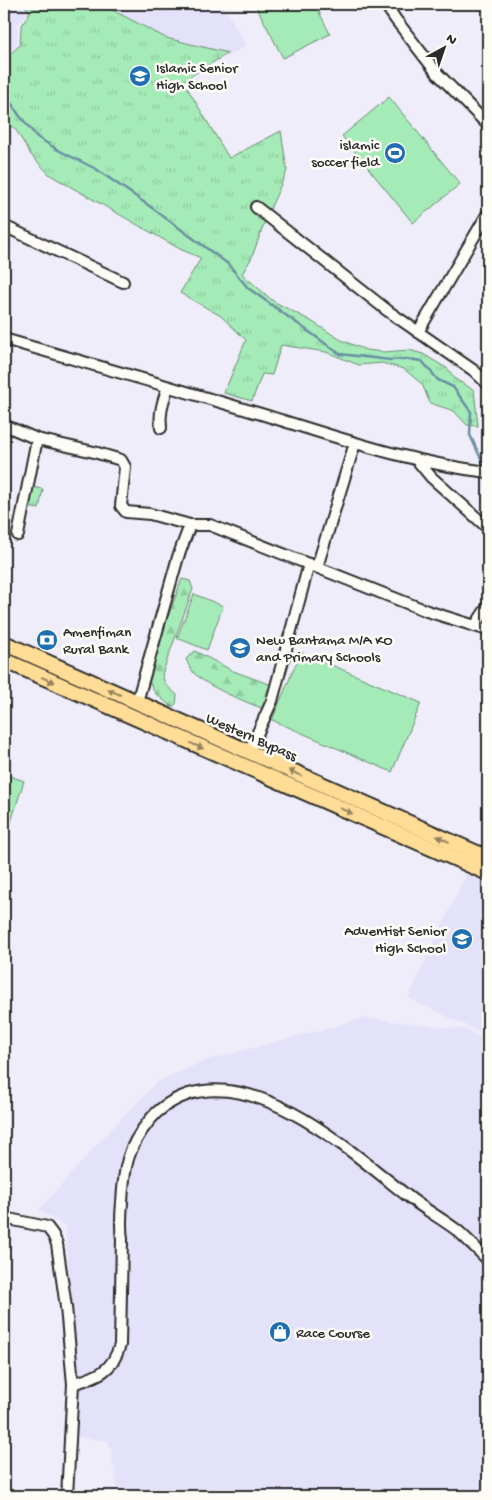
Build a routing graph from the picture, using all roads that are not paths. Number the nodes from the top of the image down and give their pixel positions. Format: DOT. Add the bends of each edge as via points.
graph roads {
  1 [pos="385,4"];
  2 [pos="488,125"];
  3 [pos="256,206"];
  4 [pos="487,220"];
  5 [pos="4,226"];
  6 [pos="123,282"];
  7 [pos="418,332"];
  8 [pos="4,339"];
  9 [pos="488,384"];
  10 [pos="168,387"];
  11 [pos="4,425"];
  12 [pos="161,428"];
  13 [pos="37,439"];
  14 [pos="355,443"];
  15 [pos="417,460"];
  16 [pos="488,472"];
  17 [pos="190,525"];
  18 [pos="488,528"];
  19 [pos="18,535"];
  20 [pos="313,566"];
  21 [pos="488,606"];
  22 [pos="475,626"];
  23 [pos="488,630"];
  24 [pos="4,643"];
  25 [pos="4,660"];
  26 [pos="137,702"];
  27 [pos="249,752"];
  28 [pos="488,858"];
  29 [pos="488,873"];
  30 [pos="4,1218"];
  31 [pos="488,1260"];
  32 [pos="73,1384"];
  33 [pos="67,1496"];
  1 -- 2 [label="street" via="437,73"];
  3 -- 7 [label="street"];
  4 -- 7 [label="street"];
  5 -- 6 [label="street"];
  7 -- 9 [label="street"];
  8 -- 10 [label="street"];
  10 -- 12 [label="street" via="161,406"];
  10 -- 14 [label="street"];
  11 -- 13 [label="street"];
  13 -- 17 [label="street" via="120,460 125,467 121,506 126,512 150,514"];
  13 -- 19 [label="street"];
  14 -- 15 [label="street"];
  14 -- 20 [label="street"];
  15 -- 16 [label="street"];
  15 -- 18 [label="street" via="431,477"];
  17 -- 20 [label="street" via="210,525"];
  17 -- 26 [label="street"];
  20 -- 22 [label="street" via="427,611"];
  20 -- 27 [label="street" via="272,701"];
  21 -- 22 [label="street"];
  22 -- 23 [label="street"];
  26 -- 24 [label="highway, Western Bypass, one-way"];
  25 -- 29 [label="highway, Western Bypass, one-way"];
  26 -- 27 [label="highway, Western Bypass"];
  28 -- 27 [label="highway, Western Bypass, one-way"];
  30 -- 32 [label="street" via="47,1227 57,1244"];
  31 -- 32 [label="street" via="458,1231 310,1123 266,1101 232,1090 203,1090 179,1097 156,1112 142,1130 123,1173 120,1345 116,1359 108,1369"];
  32 -- 33 [label="street"];
}
